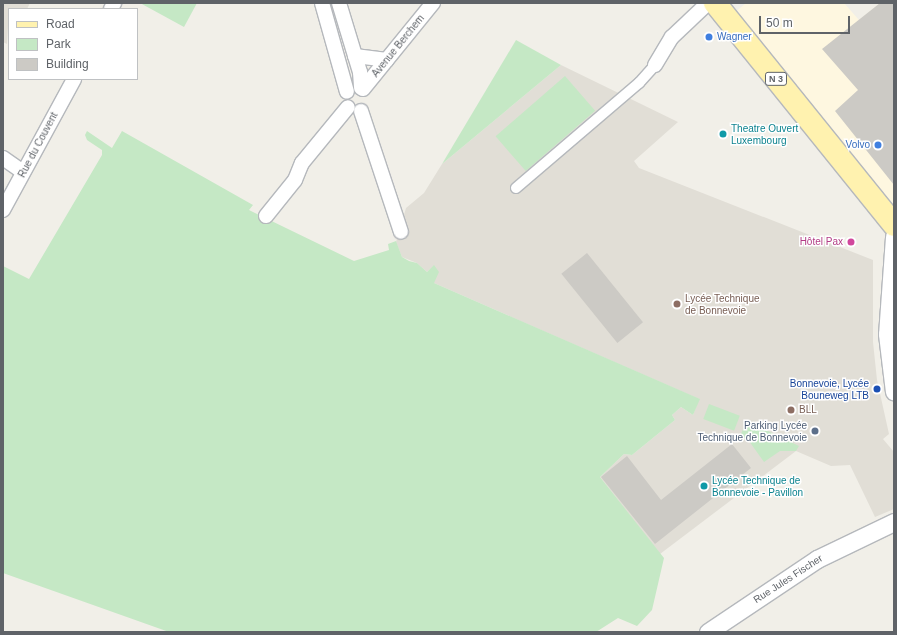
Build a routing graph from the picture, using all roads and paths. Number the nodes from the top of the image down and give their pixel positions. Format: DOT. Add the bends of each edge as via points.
graph roads {
  1 [pos="322,3"];
  2 [pos="339,3"];
  3 [pos="433,3"];
  4 [pos="708,3"];
  5 [pos="715,3"];
  6 [pos="355,56"];
  7 [pos="387,60"];
  8 [pos="655,65"];
  9 [pos="73,80"];
  10 [pos="362,88"];
  11 [pos="348,92"];
  12 [pos="355,109"];
  13 [pos="3,158"];
  14 [pos="23,172"];
  15 [pos="516,188"];
  16 [pos="3,210"];
  17 [pos="266,216"];
  18 [pos="894,225"];
  19 [pos="401,232"];
  20 [pos="894,237"];
  21 [pos="891,301"];
  22 [pos="894,392"];
  23 [pos="894,522"];
  24 [pos="708,632"];
  1 -- 11 [label="street"];
  2 -- 6 [label="street"];
  3 -- 7 [label="street, Avenue Berchem"];
  4 -- 8 [label="street" via="672,37"];
  5 -- 18 [label="main road, N 3"];
  6 -- 7 [label="street"];
  6 -- 10 [label="street"];
  7 -- 10 [label="street, Avenue Berchem"];
  8 -- 15 [label="street"];
  9 -- 14 [label="street, Rue du Couvent"];
  10 -- 11 [label="street"];
  10 -- 12 [label="street" via="369,98 367,106"];
  11 -- 12 [label="street" via="345,98"];
  12 -- 17 [label="street" via="302,163 295,180"];
  12 -- 19 [label="street"];
  13 -- 14 [label="street"];
  14 -- 16 [label="street, Rue du Couvent"];
  20 -- 21 [label="street"];
  21 -- 22 [label="street"];
  23 -- 24 [label="street, Rue Jules Fischer" via="817,560"];
}
